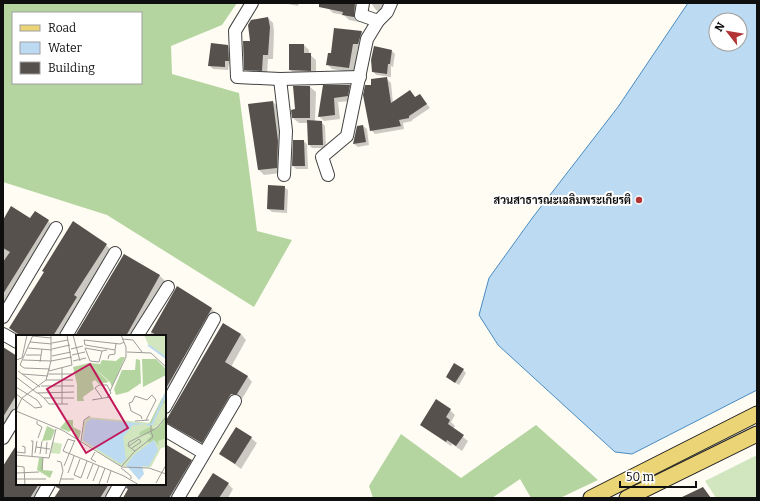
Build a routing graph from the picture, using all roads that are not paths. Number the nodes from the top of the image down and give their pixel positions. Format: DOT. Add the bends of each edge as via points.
graph roads {
  1 [pos="252,3"];
  2 [pos="363,3"];
  3 [pos="391,3"];
  4 [pos="378,21"];
  5 [pos="360,77"];
  6 [pos="280,79"];
  7 [pos="284,174"];
  8 [pos="328,175"];
  9 [pos="56,228"];
  10 [pos="115,253"];
  11 [pos="168,287"];
  12 [pos="3,317"];
  13 [pos="214,319"];
  14 [pos="3,334"];
  15 [pos="67,335"];
  16 [pos="138,335"];
  17 [pos="16,341"];
  18 [pos="235,401"];
  19 [pos="166,405"];
  20 [pos="757,414"];
  21 [pos="16,417"];
  22 [pos="166,431"];
  23 [pos="757,434"];
  24 [pos="3,438"];
  25 [pos="204,453"];
  26 [pos="48,485"];
  27 [pos="119,485"];
  28 [pos="41,498"];
  29 [pos="112,498"];
  30 [pos="178,498"];
  31 [pos="591,498"];
  32 [pos="627,498"];
  1 -- 6 [label="street" via="235,31 237,77"];
  2 -- 4 [label="street" via="361,15"];
  3 -- 4 [label="street" via="387,12"];
  4 -- 5 [label="street" via="368,39"];
  5 -- 6 [label="street"];
  5 -- 8 [label="street" via="348,136 322,157"];
  6 -- 7 [label="street" via="286,131"];
  9 -- 12 [label="street"];
  10 -- 15 [label="street"];
  11 -- 16 [label="street"];
  13 -- 19 [label="street"];
  14 -- 17 [label="street"];
  18 -- 25 [label="street"];
  20 -- 31 [label="main road"];
  21 -- 24 [label="street"];
  22 -- 25 [label="street"];
  23 -- 32 [label="main road"];
  25 -- 30 [label="street"];
  26 -- 28 [label="street"];
  27 -- 29 [label="street"];
}
